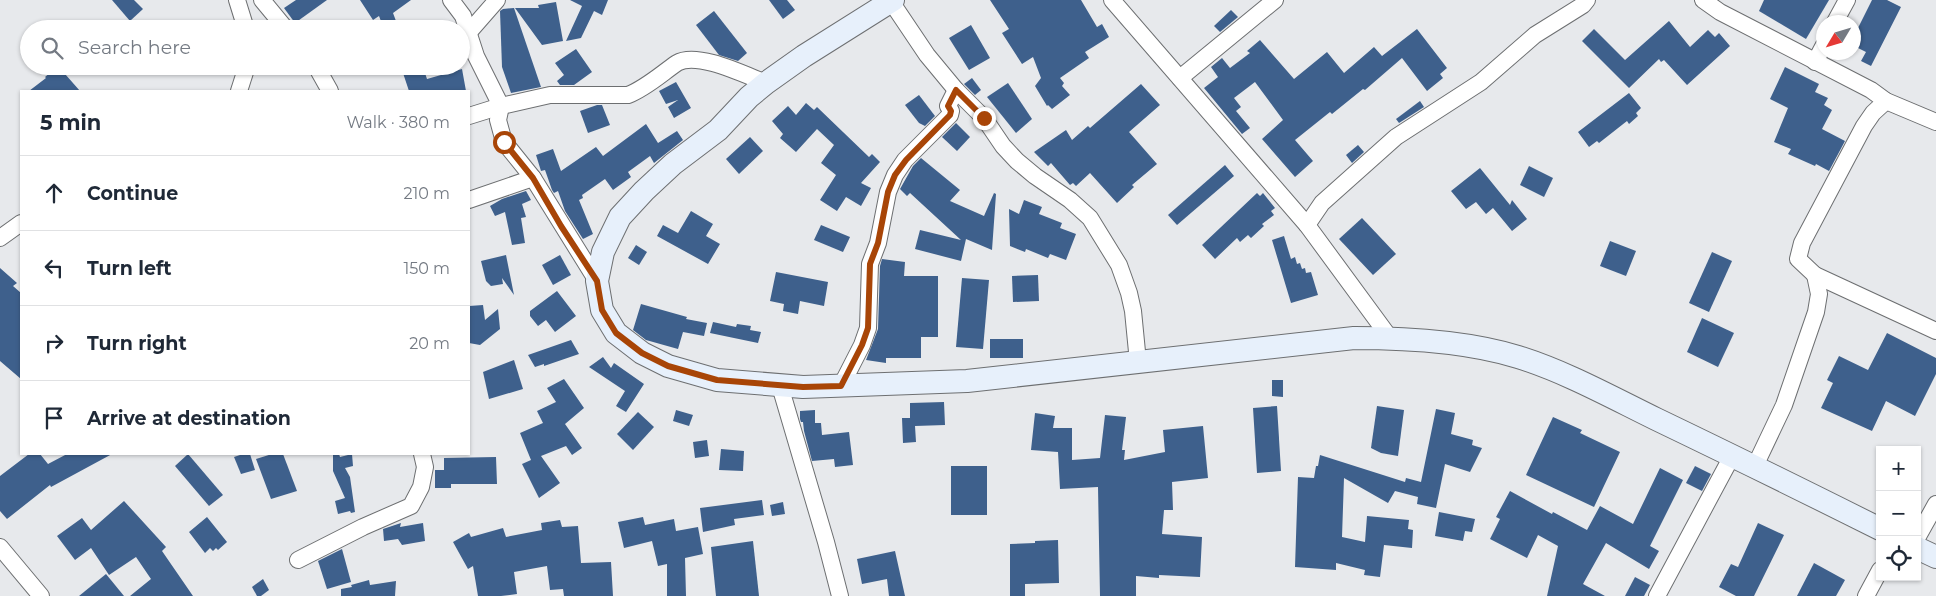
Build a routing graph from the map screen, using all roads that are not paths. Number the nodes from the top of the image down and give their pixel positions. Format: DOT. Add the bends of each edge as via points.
graph roads {
  1 [pos="237,0"];
  2 [pos="451,0"];
  3 [pos="497,0"];
  4 [pos="891,0"];
  5 [pos="1112,0"];
  6 [pos="1275,0"];
  7 [pos="1587,0"];
  8 [pos="1703,0"];
  9 [pos="1847,0"];
  10 [pos="266,1"];
  11 [pos="1839,15"];
  12 [pos="243,20"];
  13 [pos="280,20"];
  14 [pos="464,20"];
  15 [pos="470,31"];
  16 [pos="470,55"];
  17 [pos="1816,59"];
  18 [pos="1814,62"];
  19 [pos="244,75"];
  20 [pos="321,75"];
  21 [pos="1180,78"];
  22 [pos="766,83"];
  23 [pos="239,90"];
  24 [pos="329,90"];
  25 [pos="956,90"];
  26 [pos="1871,90"];
  27 [pos="1886,100"];
  28 [pos="501,106"];
  29 [pos="1873,112"];
  30 [pos="470,116"];
  31 [pos="1936,122"];
  32 [pos="533,178"];
  33 [pos="470,200"];
  34 [pos="20,224"];
  35 [pos="1307,225"];
  36 [pos="0,238"];
  37 [pos="1815,274"];
  38 [pos="597,281"];
  39 [pos="1936,331"];
  40 [pos="1390,338"];
  41 [pos="1138,362"];
  42 [pos="780,386"];
  43 [pos="841,386"];
  44 [pos="422,455"];
  45 [pos="1732,456"];
  46 [pos="1755,466"];
  47 [pos="1936,504"];
  48 [pos="1876,527"];
  49 [pos="1918,536"];
  50 [pos="0,549"];
  51 [pos="1921,550"];
  52 [pos="1936,557"];
  53 [pos="298,560"];
  54 [pos="1876,577"];
  55 [pos="41,596"];
  56 [pos="840,596"];
  57 [pos="1657,596"];
  58 [pos="1866,596"];
  1 -- 12 [label="street"];
  2 -- 14 [label="street"];
  3 -- 15 [label="street"];
  4 -- 22 [label="street"];
  4 -- 25 [label="street"];
  5 -- 21 [label="street"];
  6 -- 21 [label="street"];
  7 -- 35 [label="street" via="1535,35 1481,82 1396,137 1322,203"];
  8 -- 18 [label="street"];
  9 -- 11 [label="street"];
  10 -- 13 [label="street"];
  16 -- 28 [label="street"];
  17 -- 18 [label="street"];
  18 -- 26 [label="street"];
  19 -- 23 [label="street"];
  20 -- 24 [label="street"];
  21 -- 35 [label="street"];
  22 -- 28 [label="street" via="690,59 628,95 550,95"];
  22 -- 38 [label="street" via="718,130 673,164 620,217 603,252"];
  25 -- 41 [label="street" via="984,118 1017,161 1090,218 1122,274 1133,311"];
  25 -- 43 [label="street" via="948,106 950,115 906,160 888,192 878,243 870,264 868,328"];
  26 -- 27 [label="street"];
  26 -- 29 [label="street"];
  27 -- 29 [label="street"];
  27 -- 31 [label="street"];
  28 -- 30 [label="street"];
  28 -- 32 [label="street" via="498,120 504,142"];
  29 -- 37 [label="street" via="1802,243 1798,260"];
  32 -- 33 [label="street"];
  32 -- 38 [label="street"];
  34 -- 36 [label="street"];
  35 -- 40 [label="street"];
  37 -- 39 [label="street"];
  37 -- 46 [label="street" via="1819,294 1816,312 1784,405"];
  38 -- 42 [label="street" via="602,310 616,333 642,353 668,366 717,380"];
  40 -- 41 [label="street" via="1354,338"];
  40 -- 45 [label="street" via="1482,348 1518,357 1571,378"];
  41 -- 43 [label="street" via="967,381"];
  42 -- 43 [label="street"];
  42 -- 56 [label="street"];
  44 -- 53 [label="street" via="426,467 421,488 411,506"];
  45 -- 46 [label="street"];
  45 -- 57 [label="street"];
  46 -- 48 [label="street"];
  47 -- 49 [label="street"];
  50 -- 55 [label="street"];
  51 -- 52 [label="street"];
  54 -- 58 [label="street"];
}
